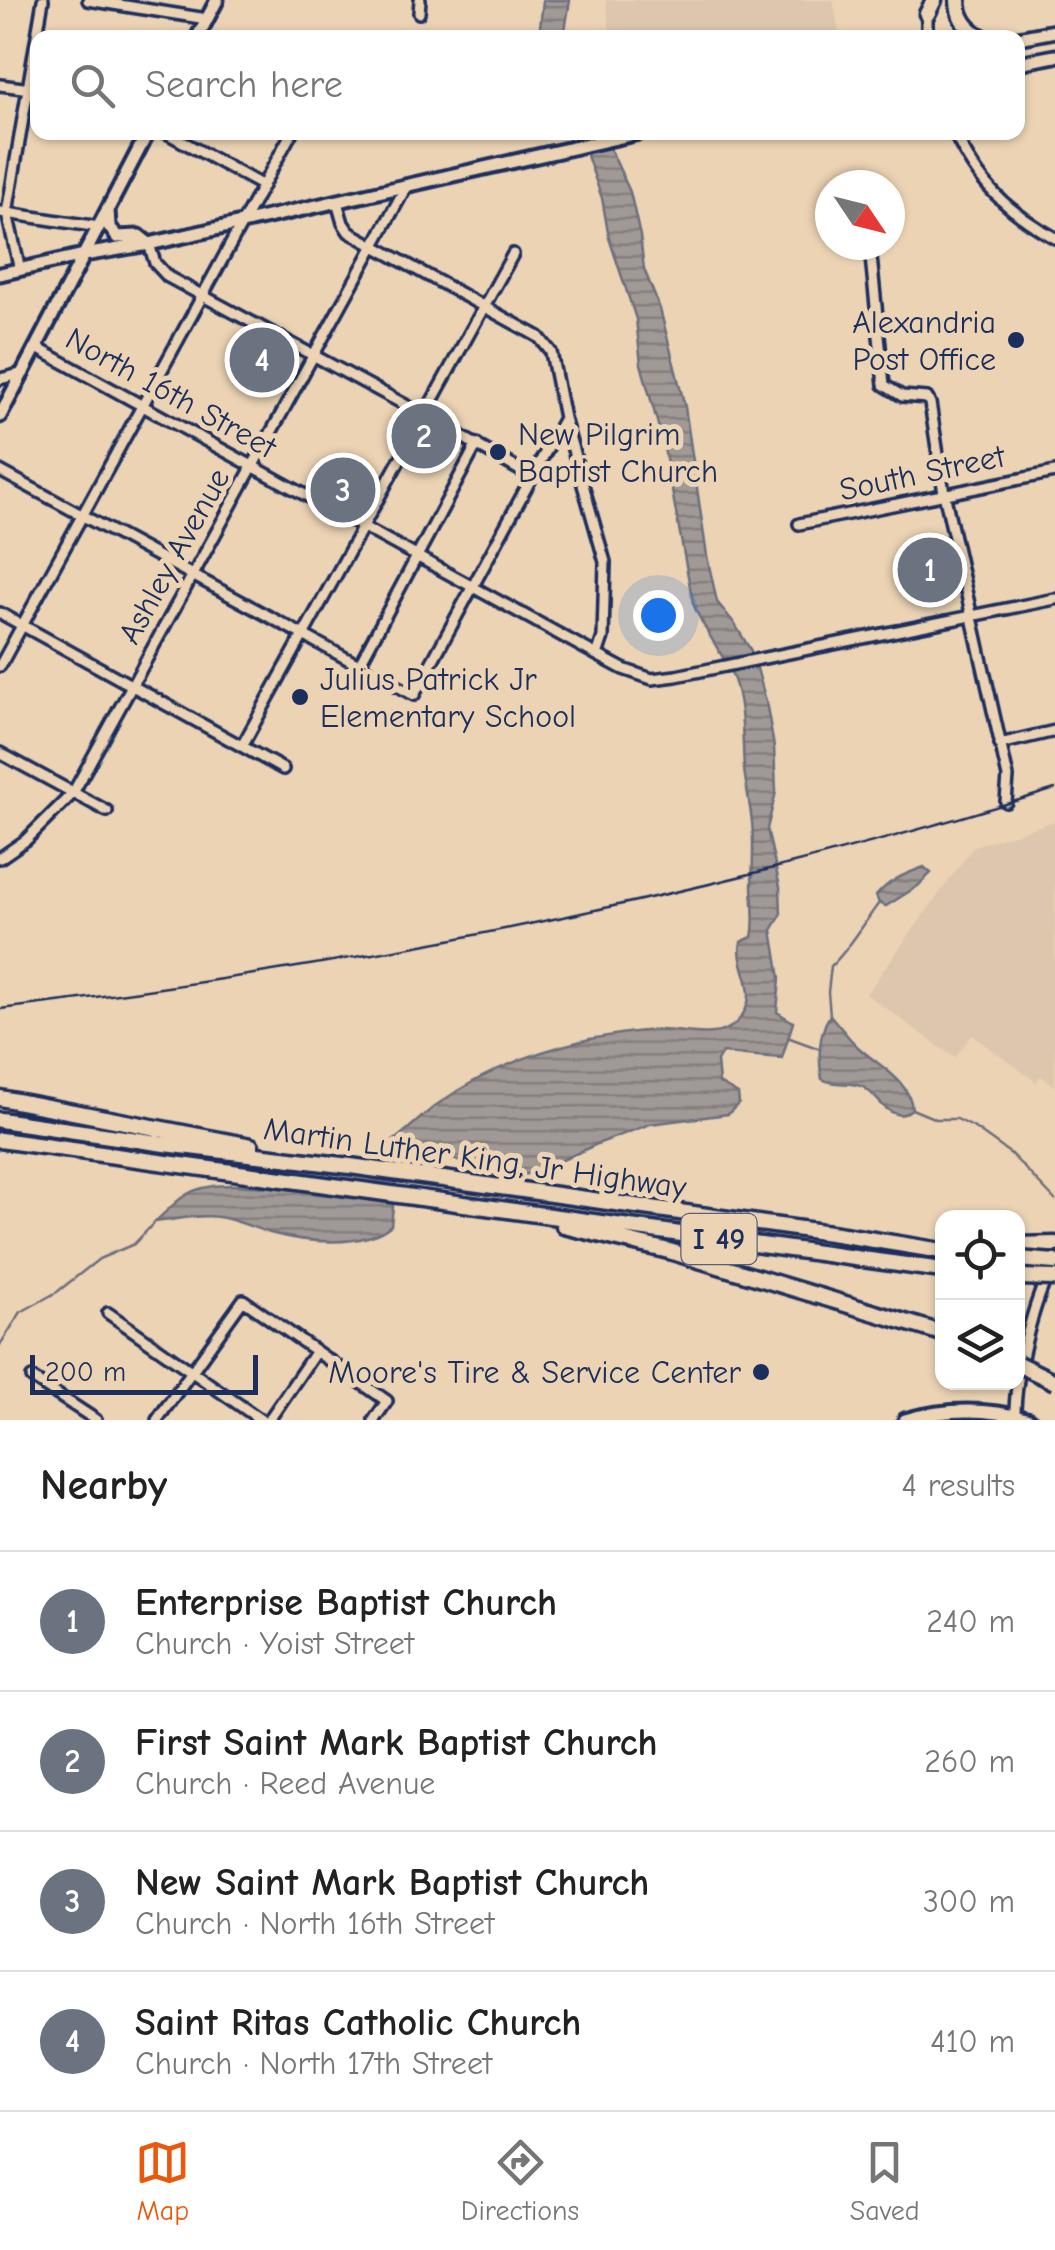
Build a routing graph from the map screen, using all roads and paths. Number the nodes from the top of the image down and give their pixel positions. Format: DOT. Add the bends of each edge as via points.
graph roads {
  1 [pos="42,0"];
  2 [pos="88,0"];
  3 [pos="216,0"];
  4 [pos="420,0"];
  5 [pos="958,0"];
  6 [pos="930,5"];
  7 [pos="419,12"];
  8 [pos="207,19"];
  9 [pos="39,30"];
  10 [pos="201,30"];
  11 [pos="928,30"];
  12 [pos="971,30"];
  13 [pos="1055,31"];
  14 [pos="1025,37"];
  15 [pos="1055,56"];
  16 [pos="1025,62"];
  17 [pos="0,85"];
  18 [pos="30,90"];
  19 [pos="30,103"];
  20 [pos="144,140"];
  21 [pos="180,140"];
  22 [pos="288,140"];
  23 [pos="608,140"];
  24 [pos="958,140"];
  25 [pos="263,186"];
  26 [pos="406,187"];
  27 [pos="337,202"];
  28 [pos="108,209"];
  29 [pos="4,213"];
  30 [pos="243,223"];
  31 [pos="99,227"];
  32 [pos="1055,238"];
  33 [pos="150,244"];
  34 [pos="373,246"];
  35 [pos="513,254"];
  36 [pos="84,255"];
  37 [pos="871,260"];
  38 [pos="20,270"];
  39 [pos="0,274"];
  40 [pos="203,296"];
  41 [pos="484,308"];
  42 [pos="38,348"];
  43 [pos="313,354"];
  44 [pos="24,373"];
  45 [pos="0,379"];
  46 [pos="143,406"];
  47 [pos="424,415"];
  48 [pos="0,416"];
  49 [pos="564,418"];
  50 [pos="477,444"];
  51 [pos="252,466"];
  52 [pos="0,472"];
  53 [pos="1055,472"];
  54 [pos="532,477"];
  55 [pos="944,493"];
  56 [pos="82,516"];
  57 [pos="799,524"];
  58 [pos="363,526"];
  59 [pos="418,556"];
  60 [pos="192,576"];
  61 [pos="473,587"];
  62 [pos="1055,599"];
  63 [pos="0,613"];
  64 [pos="972,618"];
  65 [pos="22,626"];
  66 [pos="303,635"];
  67 [pos="597,655"];
  68 [pos="359,665"];
  69 [pos="0,666"];
  70 [pos="132,686"];
  71 [pos="1055,732"];
  72 [pos="1000,744"];
  73 [pos="242,746"];
  74 [pos="0,753"];
  75 [pos="283,769"];
  76 [pos="73,793"];
  77 [pos="1006,802"];
  78 [pos="107,811"];
  79 [pos="0,858"];
  80 [pos="0,1098"];
  81 [pos="0,1120"];
  82 [pos="0,1140"];
  83 [pos="350,1166"];
  84 [pos="496,1209"];
  85 [pos="837,1234"];
  86 [pos="935,1241"];
  87 [pos="1055,1244"];
  88 [pos="1025,1245"];
  89 [pos="935,1250"];
  90 [pos="1025,1260"];
  91 [pos="1055,1262"];
  92 [pos="935,1269"];
  93 [pos="1025,1276"];
  94 [pos="1055,1278"];
  95 [pos="108,1312"];
  96 [pos="935,1331"];
  97 [pos="316,1351"];
  98 [pos="1025,1363"];
  99 [pos="1025,1365"];
  100 [pos="192,1370"];
  101 [pos="1055,1370"];
  102 [pos="32,1378"];
  103 [pos="1055,1382"];
  104 [pos="1015,1418"];
  105 [pos="96,1420"];
  106 [pos="157,1420"];
  107 [pos="261,1420"];
  108 [pos="270,1420"];
  109 [pos="374,1420"];
  110 [pos="904,1420"];
  111 [pos="1030,1420"];
  1 -- 9 [label="street"];
  2 -- 8 [label="street"];
  3 -- 8 [label="main road"];
  4 -- 7 [label="street"];
  5 -- 12 [label="highway"];
  6 -- 11 [label="street"];
  8 -- 10 [label="main road"];
  13 -- 14 [label="main road"];
  15 -- 16 [label="main road"];
  17 -- 18 [label="street"];
  19 -- 29 [label="street"];
  20 -- 28 [label="main road"];
  21 -- 25 [label="street"];
  22 -- 25 [label="street"];
  23 -- 26 [label="main road"];
  24 -- 32 [label="street" via="989,189"];
  25 -- 30 [label="street"];
  26 -- 27 [label="main road"];
  26 -- 34 [label="street, Ashley Avenue"];
  27 -- 30 [label="main road"];
  27 -- 34 [label="street" via="346,228"];
  28 -- 31 [label="main road"];
  28 -- 33 [label="main road" via="108,226 118,237 139,236"];
  29 -- 31 [label="street"];
  29 -- 38 [label="street"];
  30 -- 33 [label="main road"];
  30 -- 40 [label="street"];
  31 -- 36 [label="main road"];
  33 -- 36 [label="main road"];
  33 -- 40 [label="street" via="160,271"];
  34 -- 41 [label="street"];
  34 -- 43 [label="street, Ashley Avenue"];
  35 -- 41 [label="street"];
  36 -- 38 [label="main road"];
  36 -- 42 [label="main road"];
  37 -- 55 [label="street" via="884,385 902,396 927,398"];
  38 -- 39 [label="main road"];
  40 -- 43 [label="street"];
  40 -- 46 [label="street"];
  41 -- 47 [label="street"];
  41 -- 49 [label="street" via="539,337 551,352"];
  42 -- 44 [label="main road"];
  42 -- 46 [label="street, North 16th Street"];
  43 -- 47 [label="street"];
  43 -- 51 [label="street, Ashley Avenue"];
  44 -- 45 [label="street"];
  44 -- 48 [label="main road"];
  46 -- 51 [label="street, North 16th Street"];
  46 -- 56 [label="street"];
  47 -- 50 [label="street"];
  47 -- 58 [label="street"];
  49 -- 54 [label="street"];
  49 -- 67 [label="street" via="605,562"];
  50 -- 54 [label="street"];
  50 -- 59 [label="street"];
  51 -- 58 [label="street, North 16th Street"];
  51 -- 60 [label="street, Ashley Avenue"];
  52 -- 56 [label="street"];
  53 -- 55 [label="street, South Street"];
  54 -- 61 [label="street"];
  55 -- 57 [label="street, South Street"];
  55 -- 64 [label="street"];
  56 -- 60 [label="street"];
  56 -- 65 [label="street"];
  58 -- 59 [label="street, North 16th Street"];
  58 -- 66 [label="street"];
  59 -- 61 [label="street, North 16th Street"];
  59 -- 68 [label="street"];
  60 -- 66 [label="street"];
  60 -- 70 [label="street, Ashley Avenue"];
  61 -- 67 [label="street, North 16th Street"];
  61 -- 68 [label="street" via="414,695"];
  62 -- 64 [label="street, North 16th Street"];
  63 -- 65 [label="street"];
  64 -- 67 [label="street, North 16th Street" via="652,679"];
  64 -- 72 [label="street"];
  65 -- 69 [label="street"];
  65 -- 70 [label="street"];
  66 -- 68 [label="street"];
  66 -- 73 [label="street"];
  70 -- 73 [label="street"];
  70 -- 76 [label="street, Ashley Avenue"];
  71 -- 72 [label="street"];
  72 -- 77 [label="street"];
  73 -- 75 [label="street"];
  74 -- 76 [label="street"];
  76 -- 78 [label="street"];
  76 -- 79 [label="street, Ashley Avenue"];
  80 -- 83 [label="highway"];
  81 -- 83 [label="highway, Martin Luther King, Jr Highway / I 49"];
  82 -- 84 [label="highway, Martin Luther King, Jr Highway / I 49"];
  83 -- 85 [label="highway, Martin Luther King, Jr Highway / I 49"];
  84 -- 92 [label="highway, Martin Luther King, Jr Highway / I 49"];
  84 -- 96 [label="highway"];
  85 -- 86 [label="highway"];
  85 -- 89 [label="highway, Martin Luther King, Jr Highway / I 49"];
  87 -- 88 [label="highway"];
  90 -- 91 [label="highway, bridge"];
  91 -- 104 [label="street" via="1030,1328"];
  93 -- 94 [label="highway, bridge"];
  95 -- 100 [label="street"];
  97 -- 100 [label="street" via="242,1300"];
  97 -- 108 [label="street"];
  97 -- 109 [label="street" via="387,1400"];
  98 -- 101 [label="highway"];
  99 -- 103 [label="highway, bridge"];
  100 -- 106 [label="street"];
  100 -- 107 [label="street"];
  102 -- 105 [label="street"];
  104 -- 110 [label="main road" via="951,1410"];
  104 -- 111 [label="main road"];
}
